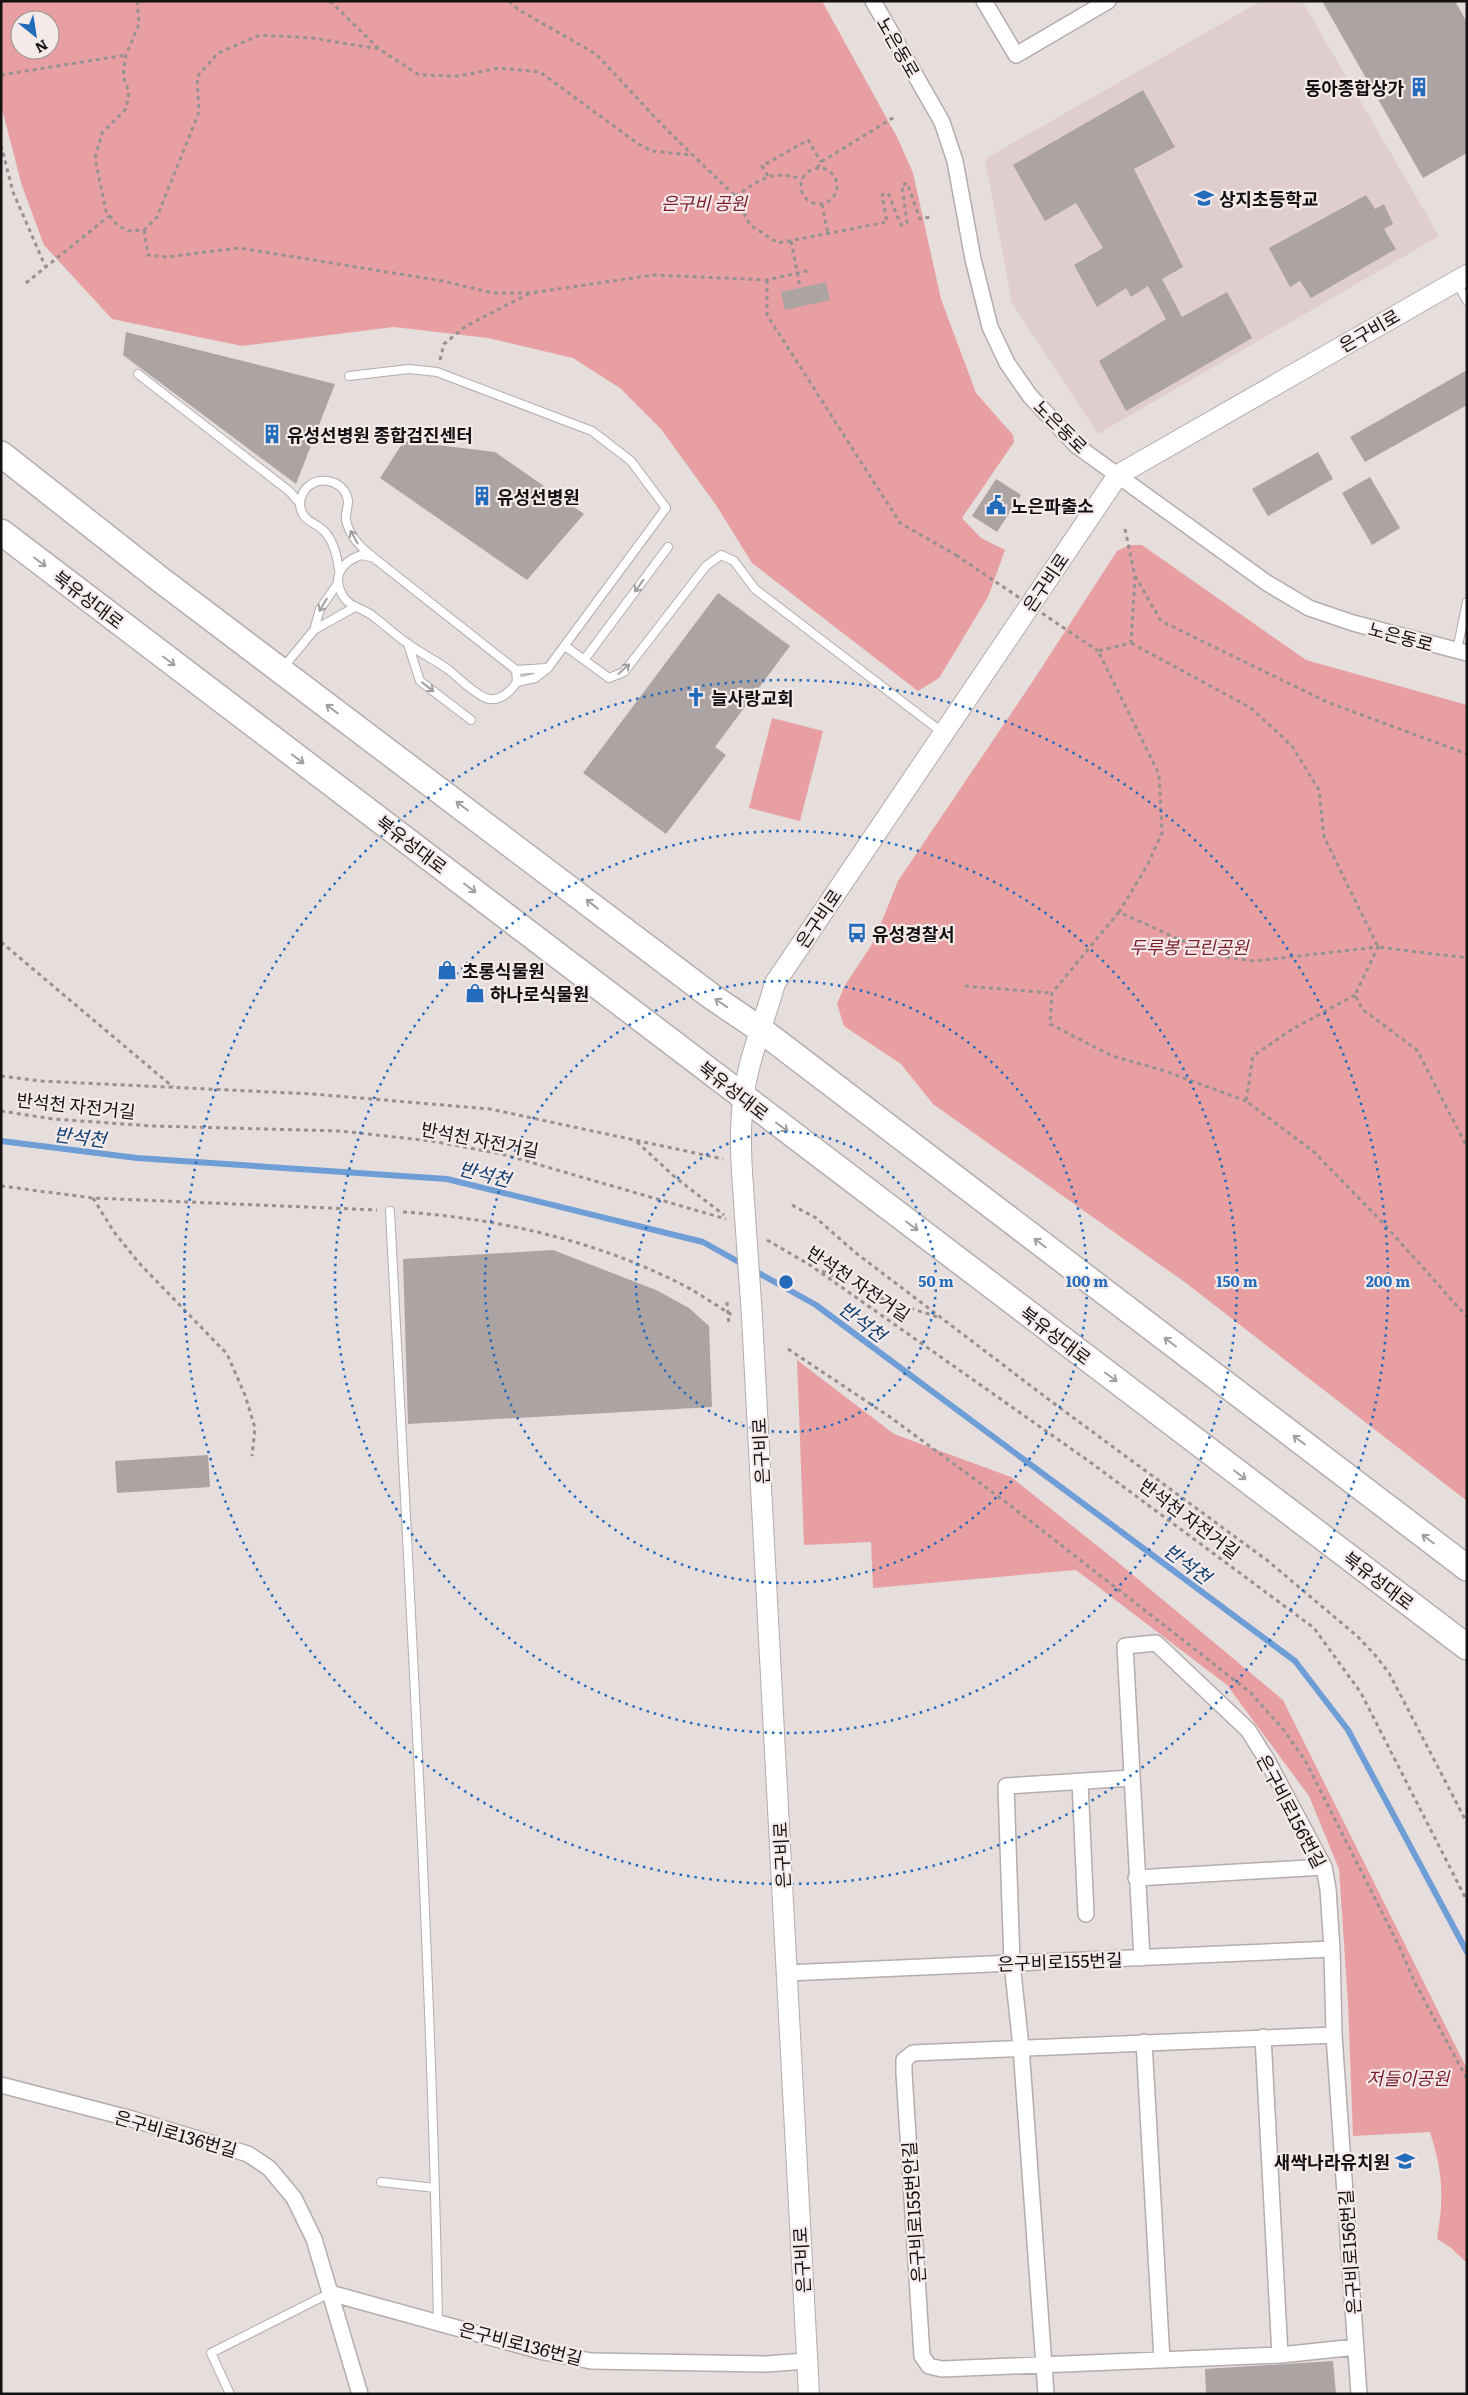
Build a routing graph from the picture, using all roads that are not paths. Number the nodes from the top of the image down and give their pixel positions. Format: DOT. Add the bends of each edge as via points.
graph roads {
  1 [pos="873,1"];
  2 [pos="984,1"];
  3 [pos="1108,1"];
  4 [pos="1461,278"];
  5 [pos="1467,301"];
  6 [pos="138,374"];
  7 [pos="349,376"];
  8 [pos="1,454"];
  9 [pos="1118,475"];
  10 [pos="306,488"];
  11 [pos="289,491"];
  12 [pos="300,503"];
  13 [pos="1,532"];
  14 [pos="668,547"];
  15 [pos="374,558"];
  16 [pos="339,570"];
  17 [pos="338,583"];
  18 [pos="1467,602"];
  19 [pos="355,607"];
  20 [pos="314,630"];
  21 [pos="408,644"];
  22 [pos="565,646"];
  23 [pos="1462,651"];
  24 [pos="584,660"];
  25 [pos="548,668"];
  26 [pos="516,670"];
  27 [pos="281,671"];
  28 [pos="517,682"];
  29 [pos="471,720"];
  30 [pos="943,734"];
  31 [pos="761,1030"];
  32 [pos="743,1098"];
  33 [pos="390,1211"];
  34 [pos="1467,1568"];
  35 [pos="1467,1647"];
  36 [pos="1132,1778"];
  37 [pos="1080,1782"];
  38 [pos="1324,1867"];
  39 [pos="1136,1878"];
  40 [pos="1086,1914"];
  41 [pos="1332,1950"];
  42 [pos="1142,1958"];
  43 [pos="1012,1963"];
  44 [pos="787,1973"];
  45 [pos="1334,2035"];
  46 [pos="1263,2037"];
  47 [pos="1144,2042"];
  48 [pos="1021,2047"];
  49 [pos="1,2086"];
  50 [pos="380,2182"];
  51 [pos="435,2188"];
  52 [pos="330,2293"];
  53 [pos="438,2322"];
  54 [pos="1356,2347"];
  55 [pos="1280,2355"];
  56 [pos="1162,2360"];
  57 [pos="806,2361"];
  58 [pos="1044,2366"];
  59 [pos="230,2394"];
  60 [pos="360,2394"];
  61 [pos="809,2394"];
  62 [pos="1046,2394"];
  63 [pos="1359,2394"];
  1 -- 9 [label="street, 노은동로" via="942,122 955,161 973,259 990,327 1007,364 1030,396 1077,446"];
  2 -- 3 [label="street" via="1016,54"];
  4 -- 5 [label="lane"];
  4 -- 9 [label="street, 은구비로"];
  6 -- 11 [label="lane"];
  7 -- 22 [label="lane" via="409,369 438,372 592,431 631,461 666,508"];
  8 -- 27 [label="main road"];
  9 -- 23 [label="street, 노은동로" via="1267,583 1309,608 1353,623"];
  9 -- 30 [label="street, 은구비로"];
  10 -- 11 [label="lane"];
  10 -- 12 [label="lane"];
  15 -- 10 [label="lane, one-way" via="362,549 345,520 348,501 341,487 327,480"];
  11 -- 12 [label="lane"];
  12 -- 16 [label="lane" via="304,517 324,530 330,540"];
  13 -- 32 [label="main road, 북유성대로, one-way" via="696,1059"];
  14 -- 24 [label="lane, one-way"];
  15 -- 16 [label="lane" via="361,555"];
  15 -- 26 [label="lane"];
  16 -- 17 [label="lane"];
  17 -- 19 [label="lane" via="344,597"];
  17 -- 20 [label="lane, one-way" via="320,609"];
  18 -- 23 [label="lane"];
  19 -- 20 [label="lane"];
  19 -- 21 [label="lane" via="367,611"];
  20 -- 27 [label="lane"];
  21 -- 28 [label="lane" via="486,698 501,698"];
  21 -- 29 [label="lane, one-way" via="420,681"];
  22 -- 24 [label="lane"];
  22 -- 25 [label="lane"];
  24 -- 30 [label="lane, one-way" via="609,678 624,672 706,566 721,555 734,561 754,589"];
  25 -- 26 [label="lane"];
  25 -- 28 [label="lane" via="535,678"];
  26 -- 28 [label="lane"];
  31 -- 27 [label="main road, one-way" via="711,996"];
  30 -- 31 [label="street, 은구비로" via="775,983"];
  31 -- 32 [label="street, 은구비로"];
  34 -- 31 [label="main road, one-way"];
  32 -- 35 [label="main road, 북유성대로, one-way"];
  32 -- 44 [label="street, 은구비로, bridge" via="742,1167"];
  33 -- 51 [label="lane"];
  36 -- 37 [label="street"];
  36 -- 38 [label="street, 은구비로156번길" via="1125,1646 1156,1643 1248,1730"];
  36 -- 39 [label="street, 은구비로156번길"];
  37 -- 40 [label="street"];
  37 -- 43 [label="street" via="1006,1786"];
  38 -- 39 [label="street"];
  38 -- 41 [label="street, 은구비로156번길"];
  39 -- 42 [label="street, 은구비로156번길"];
  41 -- 42 [label="street, 은구비로155번길"];
  41 -- 45 [label="street, 은구비로156번길"];
  42 -- 43 [label="street, 은구비로155번길"];
  43 -- 44 [label="street, 은구비로155번길"];
  43 -- 48 [label="street"];
  44 -- 57 [label="street, 은구비로"];
  45 -- 46 [label="street, 은구비로155번안길"];
  45 -- 54 [label="street, 은구비로156번길"];
  46 -- 47 [label="street, 은구비로155번안길"];
  46 -- 55 [label="street"];
  47 -- 48 [label="street, 은구비로155번안길"];
  47 -- 56 [label="street"];
  48 -- 58 [label="street"];
  48 -- 58 [label="street, 은구비로155번안길" via="913,2053 904,2060 922,2356 929,2366 942,2369"];
  49 -- 52 [label="street, 은구비로136번길" via="248,2154 270,2168 294,2198 314,2239"];
  50 -- 51 [label="lane"];
  51 -- 53 [label="lane"];
  52 -- 53 [label="street, 은구비로136번길"];
  52 -- 59 [label="lane" via="211,2353"];
  52 -- 60 [label="street"];
  53 -- 57 [label="street, 은구비로136번길" via="544,2352 591,2361 766,2364"];
  54 -- 55 [label="street, 은구비로155번안길"];
  54 -- 63 [label="street, 은구비로156번길"];
  55 -- 56 [label="street, 은구비로155번안길"];
  56 -- 58 [label="street, 은구비로155번안길"];
  57 -- 61 [label="street, 은구비로"];
  58 -- 62 [label="street"];
}
